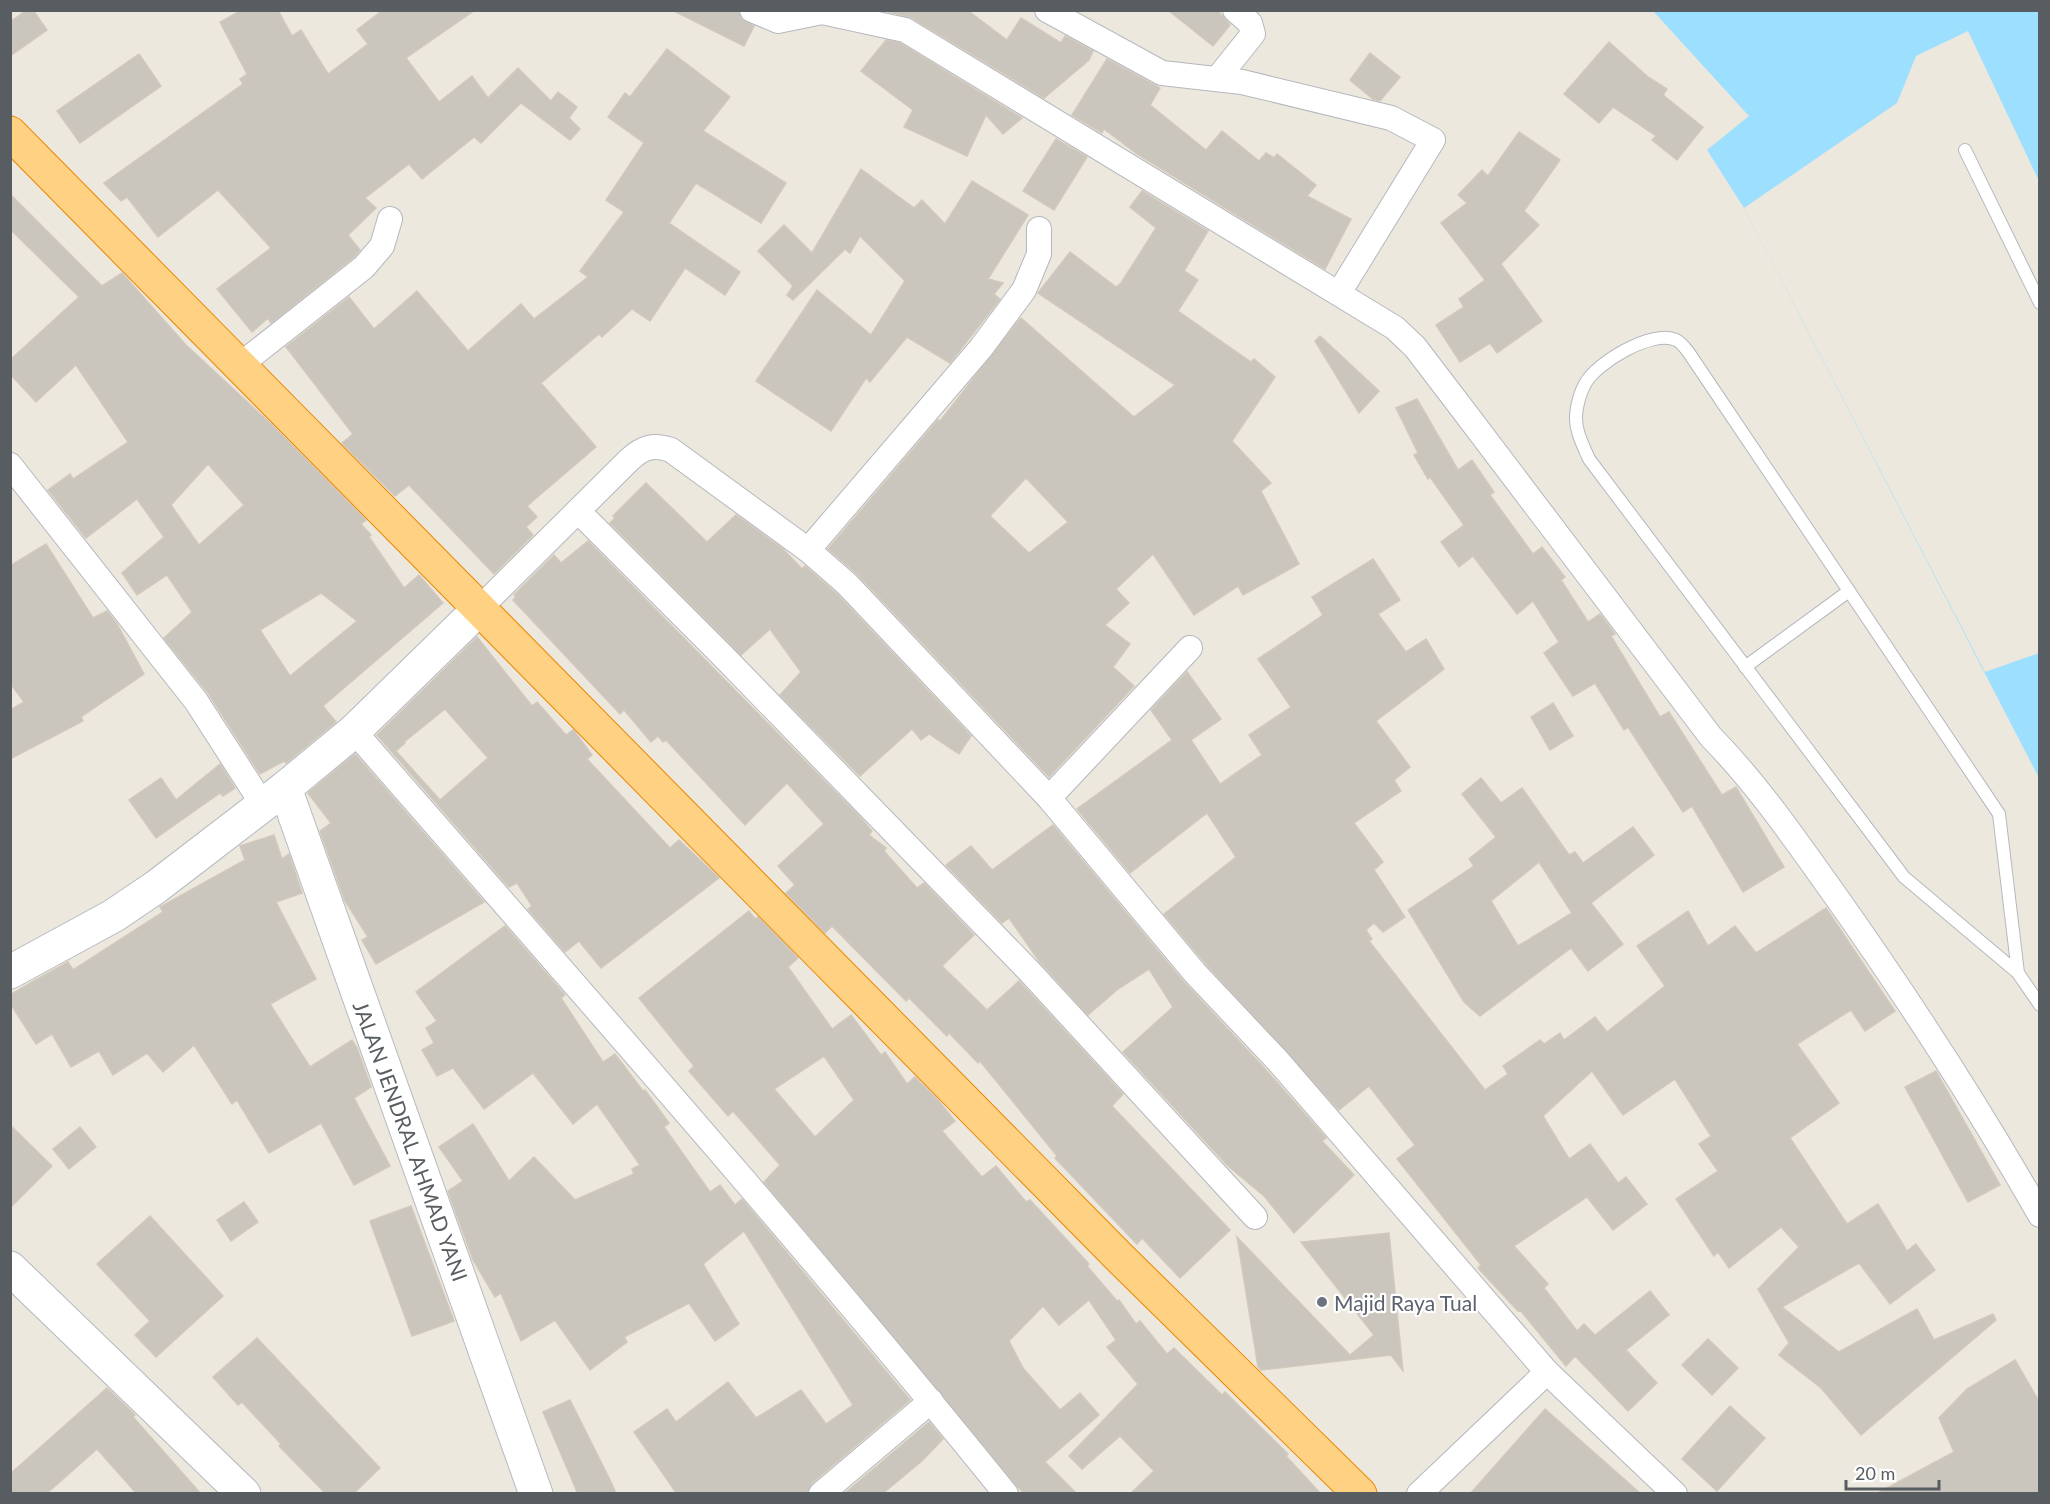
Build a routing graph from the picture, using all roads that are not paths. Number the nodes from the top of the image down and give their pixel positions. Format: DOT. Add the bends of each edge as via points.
graph roads {
  1 [pos="752,10"];
  2 [pos="1047,10"];
  3 [pos="1235,10"];
  4 [pos="1217,79"];
  5 [pos="10,133"];
  6 [pos="1965,150"];
  7 [pos="390,219"];
  8 [pos="1039,229"];
  9 [pos="1339,293"];
  10 [pos="2040,303"];
  11 [pos="240,365"];
  12 [pos="10,465"];
  13 [pos="578,511"];
  14 [pos="808,550"];
  15 [pos="1849,591"];
  16 [pos="479,609"];
  17 [pos="1190,648"];
  18 [pos="1745,667"];
  19 [pos="354,731"];
  20 [pos="274,796"];
  21 [pos="1049,798"];
  22 [pos="10,972"];
  23 [pos="2018,973"];
  24 [pos="2040,1005"];
  25 [pos="2040,1215"];
  26 [pos="1255,1217"];
  27 [pos="10,1268"];
  28 [pos="1547,1372"];
  29 [pos="931,1401"];
  30 [pos="244,1494"];
  31 [pos="536,1494"];
  32 [pos="821,1494"];
  33 [pos="1006,1494"];
  34 [pos="1360,1494"];
  35 [pos="1419,1494"];
  36 [pos="1675,1494"];
  1 -- 9 [label="street" via="778,21 822,12 905,30"];
  2 -- 4 [label="street" via="1162,73"];
  3 -- 4 [label="street" via="1250,23 1253,34"];
  4 -- 9 [label="street" via="1391,118 1433,140"];
  5 -- 11 [label="highway"];
  6 -- 10 [label="lane"];
  7 -- 11 [label="street" via="382,246 364,267"];
  8 -- 14 [label="street" via="1039,254 1024,290 981,348"];
  9 -- 25 [label="street" via="1395,328 1415,347 1711,737 1754,783 1873,949"];
  11 -- 16 [label="highway"];
  12 -- 20 [label="street"];
  13 -- 14 [label="street" via="639,451 659,446 671,450"];
  13 -- 16 [label="street"];
  13 -- 26 [label="street" via="1030,972"];
  14 -- 21 [label="street" via="847,584"];
  15 -- 18 [label="lane"];
  15 -- 18 [label="lane" via="1689,353 1676,340 1656,338 1638,343 1598,368 1585,382 1576,417 1578,434 1589,459"];
  15 -- 23 [label="lane" via="1999,814"];
  16 -- 19 [label="street"];
  16 -- 34 [label="highway" via="1102,1240"];
  17 -- 21 [label="street"];
  18 -- 23 [label="lane" via="1904,877"];
  19 -- 20 [label="street"];
  19 -- 29 [label="street"];
  20 -- 22 [label="street" via="113,916"];
  20 -- 31 [label="street, JALAN JENDRAL AHMAD YANI"];
  21 -- 28 [label="street" via="1195,973 1278,1061"];
  23 -- 24 [label="lane"];
  27 -- 30 [label="street"];
  28 -- 35 [label="street"];
  28 -- 36 [label="street"];
  29 -- 32 [label="street"];
  29 -- 33 [label="street"];
}
